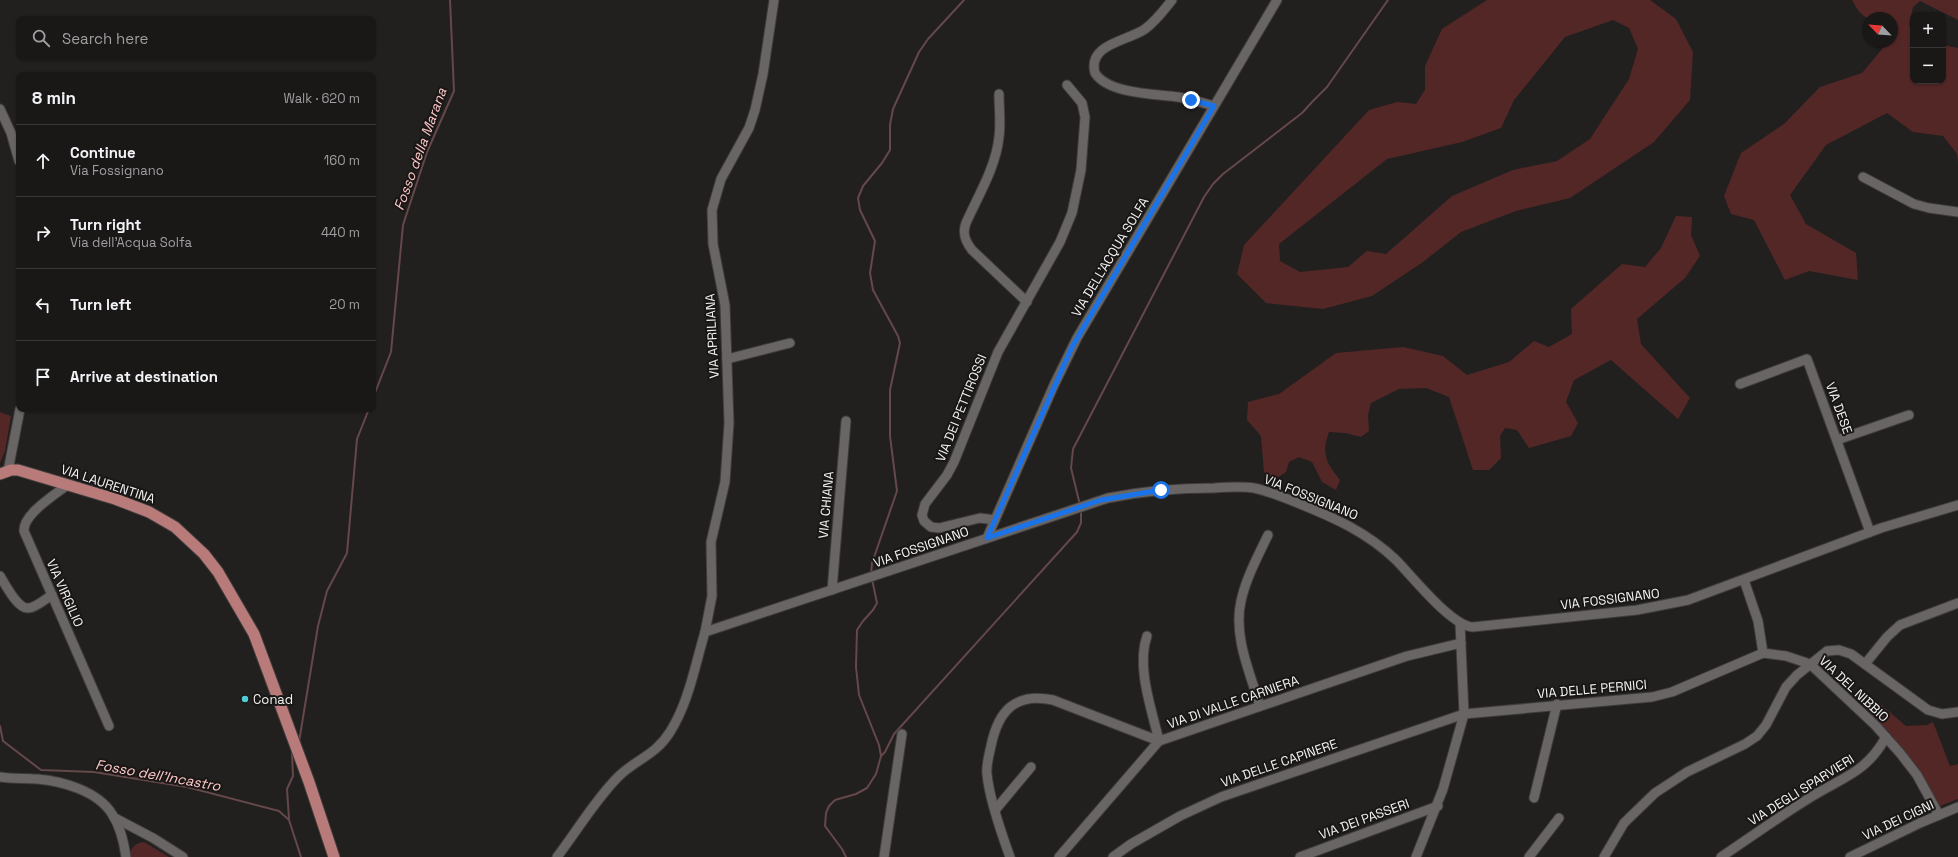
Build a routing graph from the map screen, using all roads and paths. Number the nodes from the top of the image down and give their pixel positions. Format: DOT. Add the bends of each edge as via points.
graph roads {
  1 [pos="774,0"];
  2 [pos="1172,0"];
  3 [pos="1277,0"];
  4 [pos="1067,86"];
  5 [pos="999,94"];
  6 [pos="1214,106"];
  7 [pos="0,109"];
  8 [pos="16,151"];
  9 [pos="1863,177"];
  10 [pos="1958,212"];
  11 [pos="1027,302"];
  12 [pos="790,343"];
  13 [pos="727,359"];
  14 [pos="1740,384"];
  15 [pos="20,412"];
  16 [pos="1909,415"];
  17 [pos="846,421"];
  18 [pos="1837,440"];
  19 [pos="4,472"];
  20 [pos="67,485"];
  21 [pos="1958,505"];
  22 [pos="995,520"];
  23 [pos="1870,532"];
  24 [pos="1268,536"];
  25 [pos="987,538"];
  26 [pos="0,576"];
  27 [pos="1744,580"];
  28 [pos="832,590"];
  29 [pos="52,595"];
  30 [pos="1958,603"];
  31 [pos="1460,623"];
  32 [pos="705,632"];
  33 [pos="1147,636"];
  34 [pos="1461,643"];
  35 [pos="1763,653"];
  36 [pos="1810,664"];
  37 [pos="1865,664"];
  38 [pos="1557,704"];
  39 [pos="1260,706"];
  40 [pos="1958,712"];
  41 [pos="1464,714"];
  42 [pos="109,726"];
  43 [pos="902,734"];
  44 [pos="1886,737"];
  45 [pos="1159,741"];
  46 [pos="1030,767"];
  47 [pos="0,778"];
  48 [pos="1534,798"];
  49 [pos="1438,806"];
  50 [pos="1958,807"];
  51 [pos="996,809"];
  52 [pos="1939,815"];
  53 [pos="115,818"];
  54 [pos="1559,818"];
  55 [pos="126,857"];
  56 [pos="183,857"];
  57 [pos="334,857"];
  58 [pos="557,857"];
  59 [pos="884,857"];
  60 [pos="1010,857"];
  61 [pos="1059,857"];
  62 [pos="1113,857"];
  63 [pos="1300,857"];
  64 [pos="1416,857"];
  65 [pos="1529,857"];
  66 [pos="1604,857"];
  67 [pos="1721,857"];
  68 [pos="1850,857"];
  1 -- 13 [label="street, VIA APRILIANA" via="764,74 755,110 749,128 721,178 712,210 713,244 725,305"];
  2 -- 6 [label="street" via="1145,29 1103,48 1095,59 1095,73 1104,82 1120,88"];
  3 -- 6 [label="street, VIA DELL'ACQUA SOLFA"];
  4 -- 11 [label="street, VIA DEI PETTIROSSI" via="1080,100 1085,112 1080,180 1065,231"];
  5 -- 11 [label="street" via="1000,131 997,150 964,232 966,242 972,250"];
  6 -- 22 [label="street, VIA DELL'ACQUA SOLFA" via="1072,347"];
  7 -- 8 [label="street"];
  9 -- 10 [label="street" via="1919,206"];
  11 -- 22 [label="street, VIA DEI PETTIROSSI" via="994,360 954,462 922,512 925,523 936,528 980,518"];
  12 -- 13 [label="street"];
  13 -- 32 [label="street, VIA APRILIANA" via="728,456 724,488 711,542 712,596"];
  14 -- 18 [label="street, VIA DESE" via="1807,360"];
  15 -- 19 [label="street"];
  16 -- 18 [label="street"];
  17 -- 28 [label="street, VIA CHIANA"];
  18 -- 23 [label="street, VIA DESE"];
  19 -- 20 [label="main road, VIA LAURENTINA" via="18,470"];
  20 -- 29 [label="street, VIA VIRGILIO" via="30,515 24,525"];
  20 -- 57 [label="main road, VIA LAURENTINA" via="160,517 184,534 218,572 254,634"];
  21 -- 23 [label="street, VIA FOSSIGNANO"];
  22 -- 25 [label="street, VIA DELL'ACQUA SOLFA"];
  23 -- 27 [label="street, VIA FOSSIGNANO"];
  24 -- 39 [label="street" via="1247,582 1239,614 1241,641"];
  25 -- 28 [label="street, VIA FOSSIGNANO"];
  25 -- 31 [label="street, VIA FOSSIGNANO" via="1087,504 1122,495 1173,489 1246,487 1269,492 1338,520 1364,534 1394,558"];
  26 -- 29 [label="street" via="16,601 24,607 32,607"];
  27 -- 31 [label="street, VIA FOSSIGNANO" via="1688,600 1644,609 1476,627"];
  27 -- 35 [label="street" via="1758,621"];
  28 -- 32 [label="street, VIA FOSSIGNANO"];
  29 -- 42 [label="street, VIA VIRGILIO"];
  30 -- 37 [label="street" via="1900,625"];
  31 -- 34 [label="street"];
  32 -- 58 [label="street" via="684,704 671,730 653,753 624,772 612,784"];
  33 -- 45 [label="street" via="1143,649 1144,670"];
  34 -- 39 [label="street, VIA DI VALLE CARNIERA" via="1407,656"];
  34 -- 41 [label="street"];
  35 -- 36 [label="street, VIA DEL NIBBIO" via="1781,655"];
  35 -- 38 [label="street, VIA DELLE PERNICI" via="1662,695 1617,701"];
  36 -- 37 [label="street" via="1826,652 1837,649 1851,654"];
  36 -- 44 [label="street, VIA DEL NIBBIO"];
  36 -- 66 [label="street" via="1787,685 1768,722 1757,736 1742,746 1687,772 1655,793 1624,823"];
  37 -- 40 [label="street" via="1923,707 1939,713"];
  38 -- 41 [label="street, VIA DELLE PERNICI"];
  38 -- 48 [label="street"];
  39 -- 45 [label="street, VIA DI VALLE CARNIERA"];
  41 -- 49 [label="street"];
  41 -- 62 [label="street, VIA DELLE CAPINERE" via="1221,797 1180,816"];
  43 -- 59 [label="street"];
  44 -- 52 [label="street, VIA DEL NIBBIO" via="1912,769"];
  44 -- 67 [label="street, VIA DEGLI SPARVIERI" via="1862,768 1812,796"];
  45 -- 51 [label="street" via="1056,700 1037,698 1020,701 1003,714 997,722 994,734 987,770"];
  45 -- 61 [label="street, VIA DI VALLE CARNIERA"];
  46 -- 51 [label="street"];
  47 -- 53 [label="street" via="41,779 72,787 101,801"];
  49 -- 63 [label="street, VIA DEI PASSERI"];
  49 -- 64 [label="street"];
  50 -- 52 [label="street, VIA DEI CIGNI"];
  51 -- 60 [label="street"];
  52 -- 68 [label="street, VIA DEI CIGNI"];
  53 -- 55 [label="street"];
  53 -- 56 [label="street"];
  54 -- 65 [label="street"];
}
